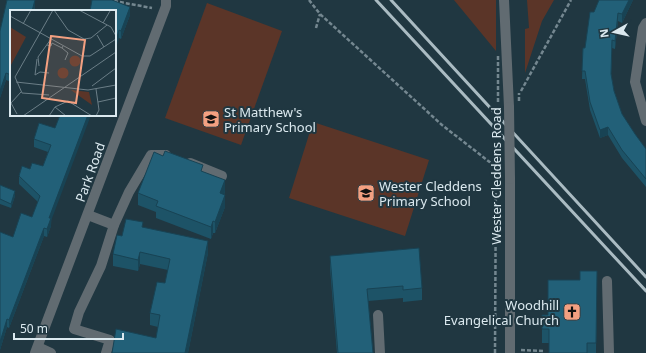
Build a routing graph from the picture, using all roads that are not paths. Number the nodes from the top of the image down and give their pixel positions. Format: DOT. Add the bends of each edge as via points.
graph roads {
  1 [pos="504,0"];
  2 [pos="166,5"];
  3 [pos="646,23"];
  4 [pos="646,121"];
  5 [pos="222,176"];
  6 [pos="88,215"];
  7 [pos="114,225"];
  8 [pos="606,281"];
  9 [pos="378,315"];
  10 [pos="36,350"];
  11 [pos="510,351"];
  12 [pos="50,353"];
  13 [pos="106,353"];
  14 [pos="380,353"];
  15 [pos="609,353"];
  1 -- 11 [label="street, Wester Cleddens Road, bridge" via="509,107"];
  2 -- 6 [label="street, Park Road"];
  3 -- 4 [label="street" via="643,28 635,82"];
  5 -- 7 [label="street" via="176,157 151,156 129,192"];
  6 -- 7 [label="street"];
  6 -- 10 [label="street, Park Road"];
  7 -- 13 [label="street" via="101,266 79,312 74,329 110,340"];
  8 -- 15 [label="street"];
  9 -- 14 [label="street"];
  10 -- 12 [label="street"];
}
